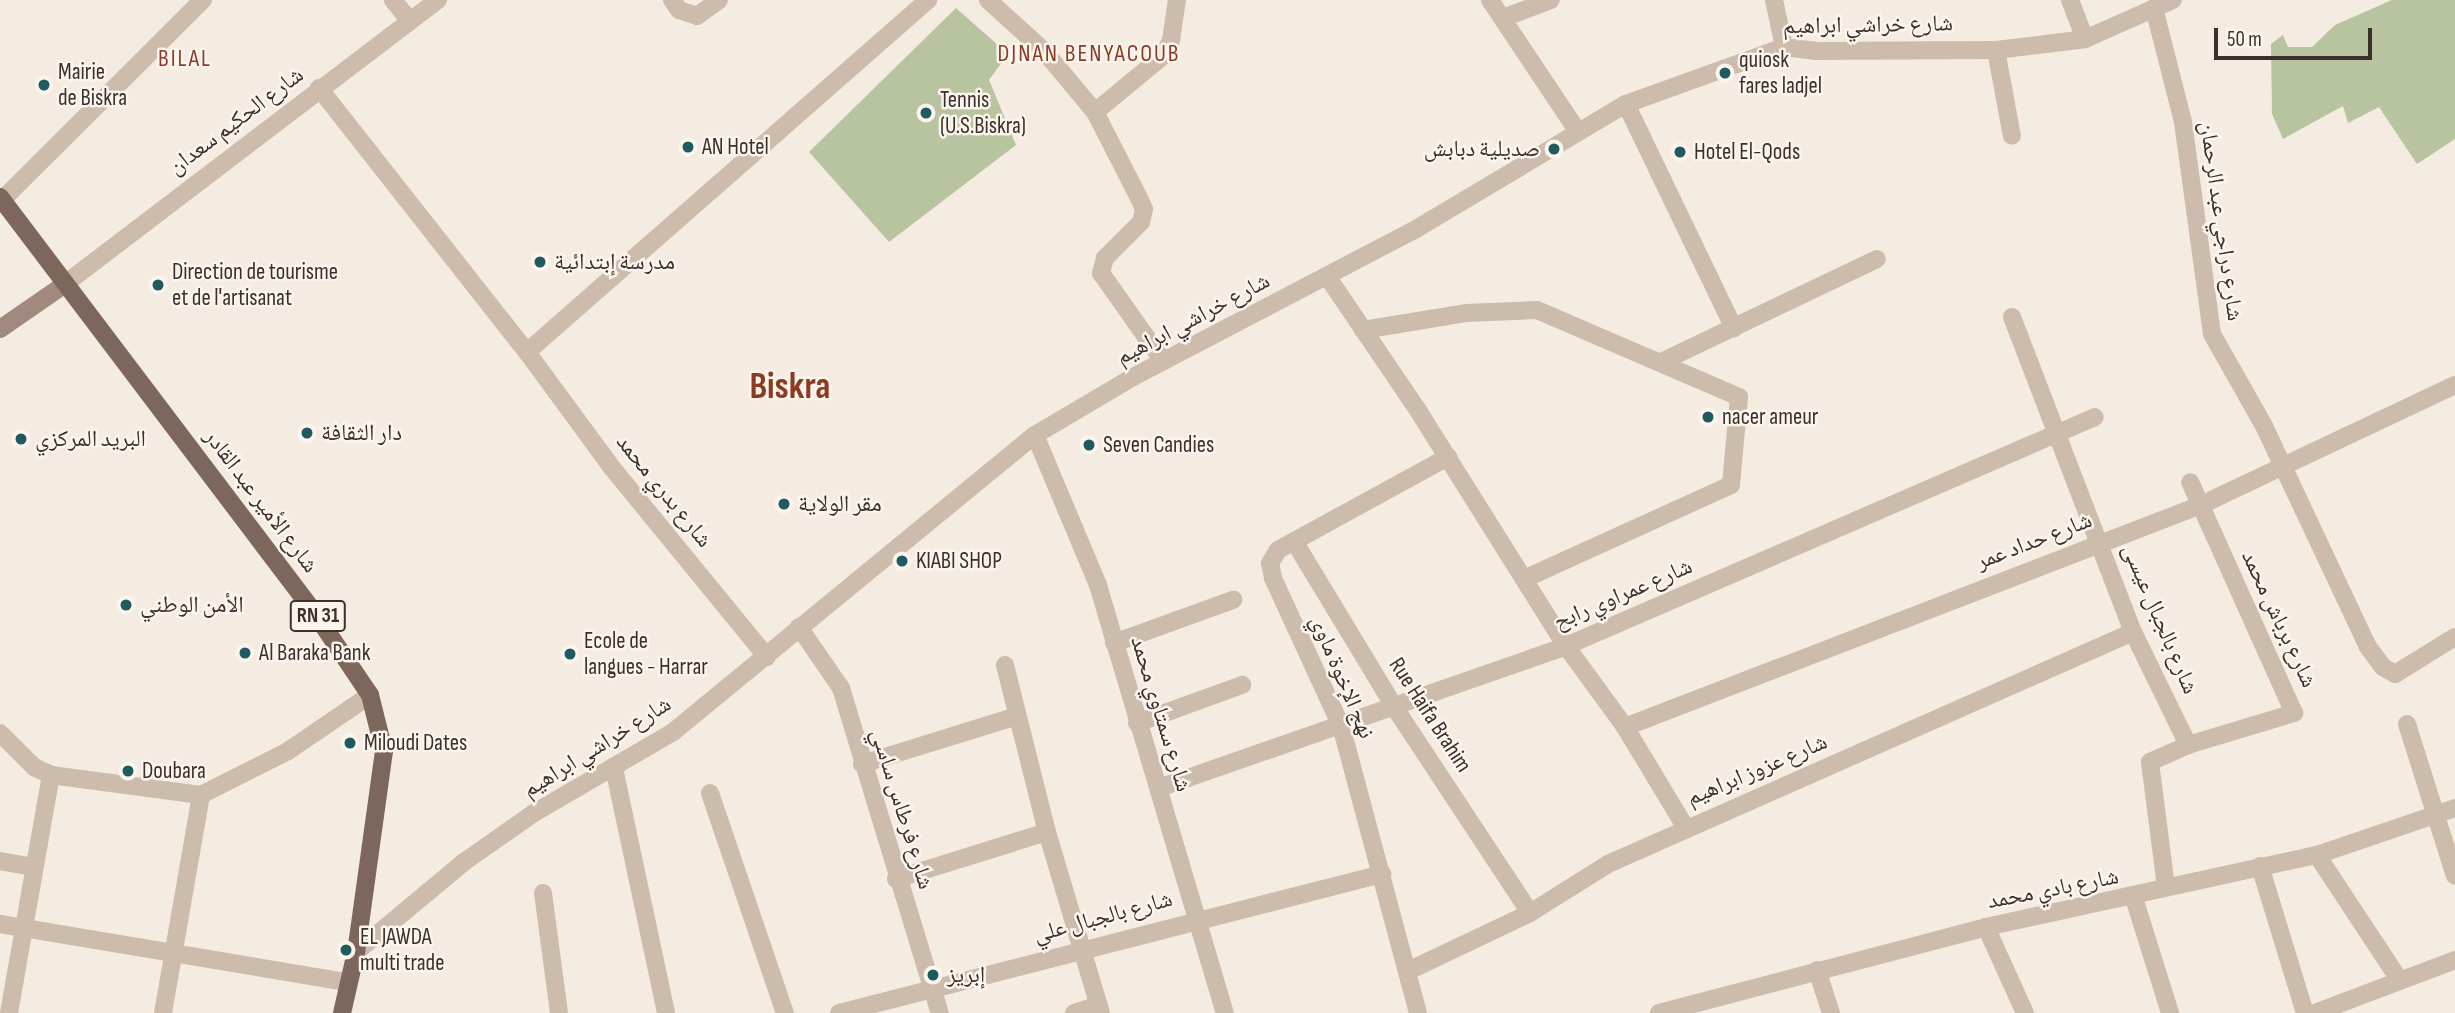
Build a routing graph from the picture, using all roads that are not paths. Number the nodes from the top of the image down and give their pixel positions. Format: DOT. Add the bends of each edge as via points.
graph roads {
  1 [pos="203,0"];
  2 [pos="393,0"];
  3 [pos="672,0"];
  4 [pos="719,0"];
  5 [pos="928,0"];
  6 [pos="988,0"];
  7 [pos="1177,0"];
  8 [pos="1490,0"];
  9 [pos="1551,0"];
  10 [pos="1774,0"];
  11 [pos="2070,0"];
  12 [pos="2173,0"];
  13 [pos="429,3"];
  14 [pos="2154,8"];
  15 [pos="1503,18"];
  16 [pos="410,21"];
  17 [pos="2085,39"];
  18 [pos="1784,47"];
  19 [pos="1996,50"];
  20 [pos="319,88"];
  21 [pos="1626,104"];
  22 [pos="1096,112"];
  23 [pos="1577,132"];
  24 [pos="2012,136"];
  25 [pos="1,199"];
  26 [pos="1877,259"];
  27 [pos="1327,276"];
  28 [pos="65,284"];
  29 [pos="2012,317"];
  30 [pos="1734,328"];
  31 [pos="0,329"];
  32 [pos="1363,330"];
  33 [pos="527,352"];
  34 [pos="1163,361"];
  35 [pos="1661,362"];
  36 [pos="2455,386"];
  37 [pos="2095,417"];
  38 [pos="2058,434"];
  39 [pos="1035,435"];
  40 [pos="1448,457"];
  41 [pos="2284,469"];
  42 [pos="2190,482"];
  43 [pos="2201,505"];
  44 [pos="1294,541"];
  45 [pos="2101,542"];
  46 [pos="1525,578"];
  47 [pos="1233,600"];
  48 [pos="799,627"];
  49 [pos="2133,632"];
  50 [pos="2455,637"];
  51 [pos="1114,643"];
  52 [pos="1566,646"];
  53 [pos="767,657"];
  54 [pos="1005,665"];
  55 [pos="1242,684"];
  56 [pos="370,695"];
  57 [pos="1395,708"];
  58 [pos="1017,716"];
  59 [pos="1137,723"];
  60 [pos="2407,724"];
  61 [pos="1341,726"];
  62 [pos="1625,727"];
  63 [pos="0,733"];
  64 [pos="2188,745"];
  65 [pos="862,764"];
  66 [pos="614,768"];
  67 [pos="51,775"];
  68 [pos="1159,788"];
  69 [pos="710,793"];
  70 [pos="201,795"];
  71 [pos="2455,808"];
  72 [pos="2433,815"];
  73 [pos="1686,828"];
  74 [pos="1047,832"];
  75 [pos="2317,855"];
  76 [pos="0,861"];
  77 [pos="2260,866"];
  78 [pos="34,867"];
  79 [pos="1382,874"];
  80 [pos="2455,876"];
  81 [pos="896,878"];
  82 [pos="2166,887"];
  83 [pos="542,893"];
  84 [pos="2134,898"];
  85 [pos="1530,914"];
  86 [pos="1195,918"];
  87 [pos="0,924"];
  88 [pos="1986,927"];
  89 [pos="24,928"];
  90 [pos="1083,947"];
  91 [pos="356,952"];
  92 [pos="173,953"];
  93 [pos="2455,960"];
  94 [pos="1816,970"];
  95 [pos="1408,971"];
  96 [pos="2399,978"];
  97 [pos="348,982"];
  98 [pos="932,986"];
  99 [pos="1100,1009"];
  100 [pos="9,1013"];
  101 [pos="163,1013"];
  102 [pos="342,1013"];
  103 [pos="559,1013"];
  104 [pos="666,1013"];
  105 [pos="785,1013"];
  106 [pos="839,1013"];
  107 [pos="940,1013"];
  108 [pos="1074,1013"];
  109 [pos="1225,1013"];
  110 [pos="1418,1013"];
  111 [pos="1659,1013"];
  112 [pos="1831,1013"];
  113 [pos="2025,1013"];
  114 [pos="2170,1013"];
  115 [pos="2305,1013"];
  116 [pos="2315,1013"];
  1 -- 25 [label="street"];
  2 -- 16 [label="street"];
  3 -- 4 [label="street" via="679,10 697,16"];
  5 -- 33 [label="street"];
  6 -- 22 [label="street" via="1044,51"];
  7 -- 22 [label="street" via="1171,40 1163,56"];
  8 -- 15 [label="street"];
  9 -- 15 [label="street"];
  10 -- 18 [label="street"];
  11 -- 17 [label="street"];
  12 -- 14 [label="street, شارع خراشي ابراهيم"];
  13 -- 16 [label="street, شارع الحكيم سعدان"];
  14 -- 17 [label="street, شارع خراشي ابراهيم"];
  14 -- 41 [label="street, شارع دراجي عبد الرحمان" via="2183,122 2212,334"];
  15 -- 23 [label="street"];
  16 -- 20 [label="street, شارع الحكيم سعدان"];
  17 -- 19 [label="street, شارع خراشي ابراهيم"];
  18 -- 19 [label="street, شارع خراشي ابراهيم" via="1815,51"];
  18 -- 21 [label="street, شارع خراشي ابراهيم"];
  19 -- 24 [label="street"];
  20 -- 28 [label="street, شارع الحكيم سعدان"];
  20 -- 33 [label="street, شارع بدري محمد"];
  21 -- 23 [label="street, شارع خراشي ابراهيم"];
  21 -- 30 [label="street"];
  22 -- 34 [label="street" via="1144,209 1137,228 1101,265 1101,273"];
  23 -- 27 [label="street, شارع خراشي ابراهيم" via="1502,181"];
  25 -- 28 [label="main road, RN 31"];
  26 -- 30 [label="street"];
  27 -- 32 [label="street"];
  27 -- 34 [label="street, شارع خراشي ابراهيم"];
  28 -- 31 [label="main road"];
  28 -- 56 [label="main road, شارع الأمير عبد القادر / RN 31" via="314,612"];
  29 -- 38 [label="street, شارع بالجبال عيسى"];
  30 -- 35 [label="street"];
  32 -- 35 [label="street" via="1466,313 1537,310"];
  32 -- 40 [label="street"];
  33 -- 53 [label="street, شارع بدري محمد" via="613,469"];
  34 -- 39 [label="street, شارع خراشي ابراهيم"];
  35 -- 46 [label="street" via="1739,397 1731,485"];
  36 -- 41 [label="street, شارع حداد عمر"];
  37 -- 38 [label="street, شارع عمراوي رابح"];
  38 -- 45 [label="street, شارع بالجبال عيسى"];
  38 -- 52 [label="street, شارع عمراوي رابح"];
  39 -- 48 [label="street, شارع خراشي ابراهيم"];
  39 -- 51 [label="street, شارع سمتاوي محمد" via="1098,584"];
  40 -- 44 [label="street, نهج الإخوة ماوي"];
  40 -- 46 [label="street"];
  41 -- 43 [label="street, شارع حداد عمر"];
  41 -- 50 [label="street" via="2368,646 2386,671 2395,674"];
  42 -- 43 [label="street, شارع برباش محمد"];
  43 -- 45 [label="street, شارع حداد عمر"];
  43 -- 64 [label="street, شارع برباش محمد" via="2294,713"];
  44 -- 57 [label="street, Rue Haifa Brahim"];
  44 -- 61 [label="street, نهج الإخوة ماوي" via="1278,550 1270,569"];
  45 -- 49 [label="street, شارع بالجبال عيسى"];
  45 -- 62 [label="street, شارع حداد عمر"];
  46 -- 52 [label="street"];
  47 -- 51 [label="street"];
  48 -- 53 [label="street, شارع خراشي ابراهيم"];
  48 -- 65 [label="street, شارع فرطاس ساسي" via="841,688"];
  49 -- 64 [label="street, شارع بالجبال عيسى"];
  49 -- 73 [label="street, شارع عزوز ابراهيم"];
  51 -- 59 [label="street, شارع سمتاوي محمد"];
  52 -- 57 [label="street, شارع عمراوي رابح"];
  52 -- 62 [label="street"];
  53 -- 66 [label="street, شارع خراشي ابراهيم" via="673,732"];
  54 -- 58 [label="street"];
  55 -- 59 [label="street"];
  56 -- 70 [label="street" via="288,751"];
  56 -- 91 [label="main road, شارع الأمير عبد القادر / RN 31" via="384,751"];
  57 -- 61 [label="street, شارع عمراوي رابح"];
  57 -- 85 [label="street, Rue Haifa Brahim"];
  58 -- 65 [label="street"];
  58 -- 74 [label="street"];
  59 -- 68 [label="street, شارع سمتاوي محمد"];
  60 -- 72 [label="street"];
  61 -- 68 [label="street, شارع عمراوي رابح"];
  61 -- 79 [label="street, نهج الإخوة ماوي"];
  62 -- 73 [label="street"];
  63 -- 67 [label="street" via="34,767"];
  64 -- 82 [label="street, شارع برباش محمد" via="2157,756 2148,770"];
  65 -- 81 [label="street, شارع فرطاس ساسي"];
  66 -- 91 [label="street, شارع خراشي ابراهيم" via="534,813 464,862"];
  66 -- 104 [label="street"];
  67 -- 70 [label="street"];
  67 -- 78 [label="street"];
  68 -- 86 [label="street, شارع سمتاوي محمد"];
  69 -- 105 [label="street"];
  70 -- 92 [label="street"];
  71 -- 72 [label="street, شارع بادي محمد"];
  72 -- 75 [label="street, شارع بادي محمد"];
  72 -- 80 [label="street"];
  73 -- 85 [label="street, شارع عزوز ابراهيم" via="1608,864"];
  74 -- 81 [label="street"];
  74 -- 90 [label="street"];
  75 -- 77 [label="street, شارع بادي محمد"];
  75 -- 96 [label="street"];
  76 -- 78 [label="street"];
  77 -- 82 [label="street, شارع بادي محمد"];
  77 -- 115 [label="street"];
  78 -- 89 [label="street"];
  79 -- 86 [label="street, شارع بالجبال علي"];
  79 -- 95 [label="street, نهج الإخوة ماوي"];
  81 -- 98 [label="street, شارع فرطاس ساسي"];
  82 -- 84 [label="street, شارع بادي محمد"];
  83 -- 103 [label="street"];
  84 -- 88 [label="street, شارع بادي محمد"];
  84 -- 114 [label="street"];
  85 -- 95 [label="street, شارع عزوز ابراهيم"];
  86 -- 90 [label="street, شارع بالجبال علي"];
  86 -- 109 [label="street, شارع سمتاوي محمد"];
  87 -- 89 [label="street"];
  88 -- 94 [label="street, شارع بادي محمد"];
  88 -- 113 [label="street"];
  89 -- 92 [label="street"];
  89 -- 100 [label="street"];
  90 -- 98 [label="street, شارع بالجبال علي"];
  90 -- 99 [label="street"];
  91 -- 97 [label="main road, شارع الأمير عبد القادر / RN 31"];
  92 -- 97 [label="street"];
  92 -- 101 [label="street"];
  93 -- 96 [label="street"];
  94 -- 111 [label="street, شارع بادي محمد"];
  94 -- 112 [label="street"];
  95 -- 110 [label="street, نهج الإخوة ماوي"];
  96 -- 116 [label="street"];
  97 -- 102 [label="main road, شارع الأمير عبد القادر / RN 31"];
  98 -- 106 [label="street, شارع بالجبال علي"];
  98 -- 107 [label="street, شارع فرطاس ساسي"];
  99 -- 108 [label="street"];
}
